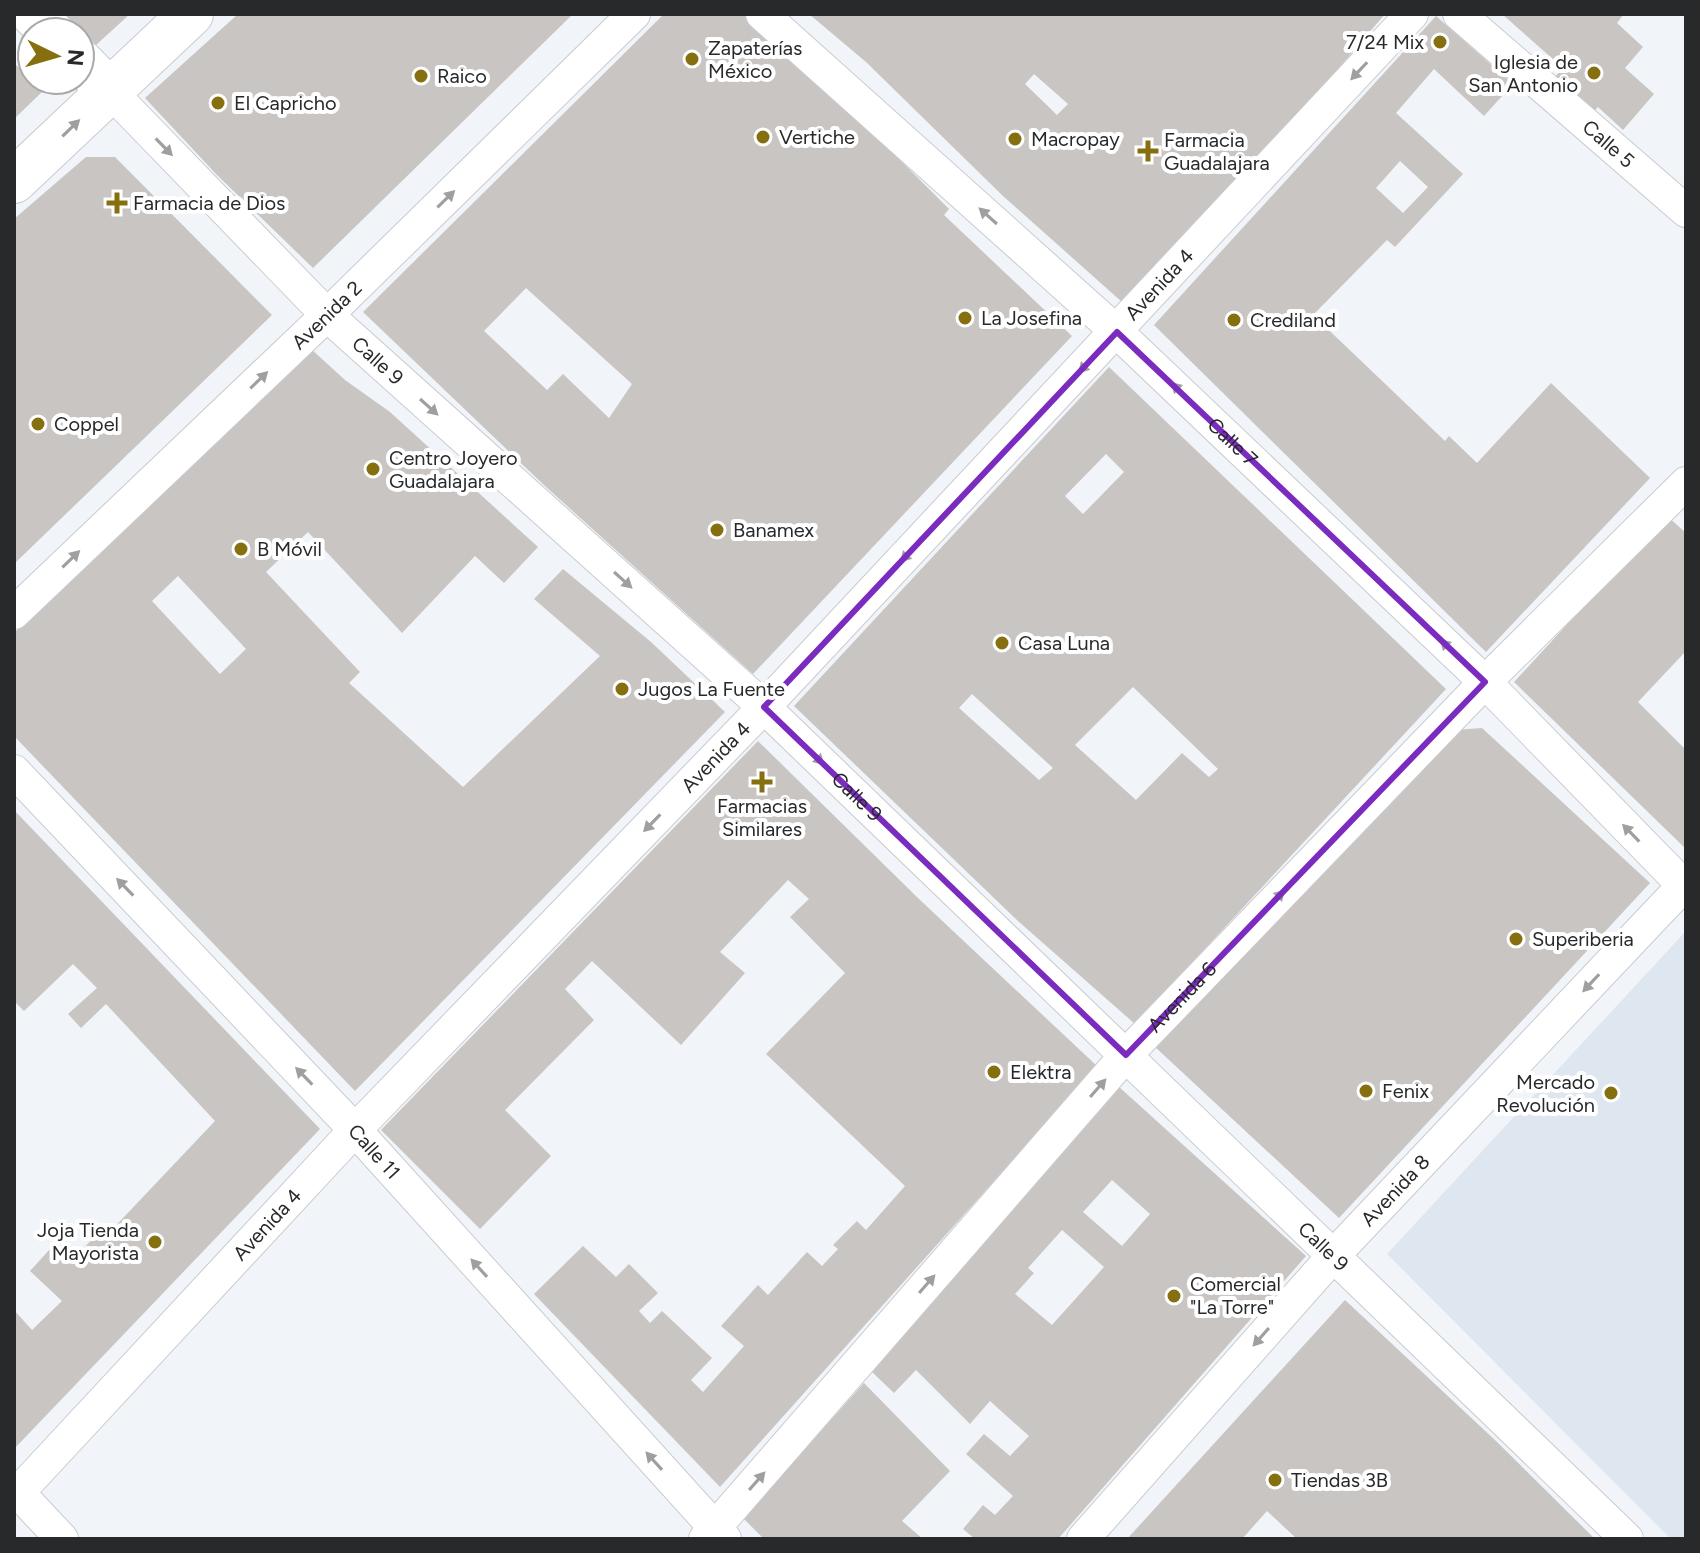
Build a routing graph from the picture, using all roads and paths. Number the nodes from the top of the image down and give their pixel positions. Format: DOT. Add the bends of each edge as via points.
graph roads {
  1 [pos="191,14"];
  2 [pos="634,14"];
  3 [pos="762,14"];
  4 [pos="1412,14"];
  5 [pos="1459,14"];
  6 [pos="96,75"];
  7 [pos="96,77"];
  8 [pos="80,96"];
  9 [pos="14,181"];
  10 [pos="1686,211"];
  11 [pos="327,315"];
  12 [pos="1117,332"];
  13 [pos="1686,483"];
  14 [pos="14,613"];
  15 [pos="1485,682"];
  16 [pos="764,707"];
  17 [pos="14,771"];
  18 [pos="1684,887"];
  19 [pos="1126,1055"];
  20 [pos="355,1130"];
  21 [pos="1334,1255"];
  22 [pos="15,1493"];
  23 [pos="715,1536"];
  24 [pos="62,1539"];
  25 [pos="1083,1539"];
  26 [pos="1627,1539"];
  1 -- 6 [label="main road"];
  11 -- 2 [label="street, Avenida 2, one-way"];
  12 -- 3 [label="street, Calle 7, one-way"];
  4 -- 12 [label="street, Avenida 4, one-way"];
  5 -- 10 [label="street, Calle 5"];
  7 -- 11 [label="street, Calle 9, one-way"];
  9 -- 8 [label="main road, one-way"];
  14 -- 11 [label="street, Avenida 2, one-way"];
  11 -- 16 [label="street, Calle 9, one-way"];
  15 -- 12 [label="street, Calle 7, one-way"];
  12 -- 16 [label="street, Avenida 4, one-way"];
  13 -- 15 [label="street, Avenida 6"];
  18 -- 15 [label="street, Calle 7, one-way"];
  19 -- 15 [label="street, Avenida 6, one-way"];
  16 -- 19 [label="street, Calle 9, one-way"];
  16 -- 20 [label="street, Avenida 4, one-way"];
  20 -- 17 [label="street, Calle 11, one-way"];
  18 -- 21 [label="street, Avenida 8, one-way"];
  19 -- 21 [label="street, Calle 9"];
  23 -- 19 [label="street, Avenida 6, one-way"];
  20 -- 22 [label="street, Avenida 4"];
  23 -- 20 [label="street, Calle 11, one-way"];
  21 -- 25 [label="street, Avenida 8, one-way"];
  21 -- 26 [label="street, Calle 9"];
  22 -- 24 [label="street"];
}
